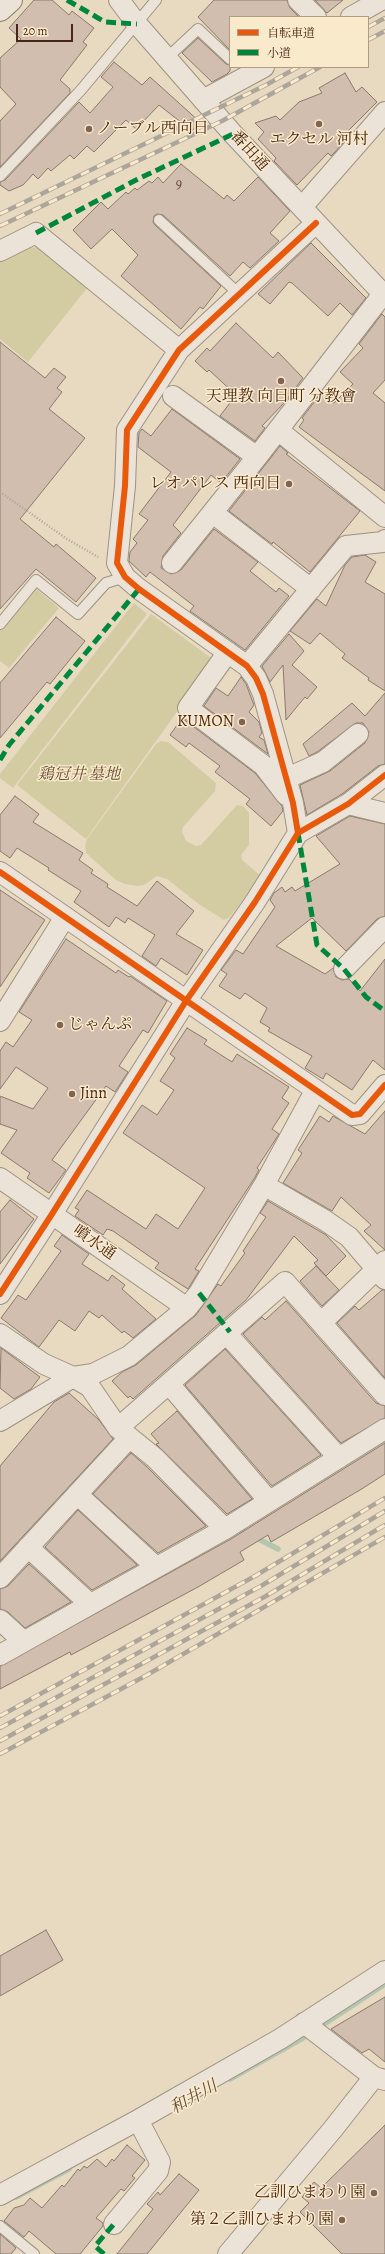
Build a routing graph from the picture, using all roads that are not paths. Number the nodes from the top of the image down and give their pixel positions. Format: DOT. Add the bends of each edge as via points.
graph roads {
  1 [pos="10,0"];
  2 [pos="119,0"];
  3 [pos="156,0"];
  4 [pos="298,0"];
  5 [pos="381,0"];
  6 [pos="0,10"];
  7 [pos="315,16"];
  8 [pos="353,16"];
  9 [pos="137,24"];
  10 [pos="167,58"];
  11 [pos="229,58"];
  12 [pos="250,70"];
  13 [pos="203,100"];
  14 [pos="385,112"];
  15 [pos="0,176"];
  16 [pos="302,208"];
  17 [pos="159,220"];
  18 [pos="316,223"];
  19 [pos="0,251"];
  20 [pos="238,294"];
  21 [pos="384,295"];
  22 [pos="179,350"];
  23 [pos="173,396"];
  24 [pos="278,430"];
  25 [pos="257,457"];
  26 [pos="213,513"];
  27 [pos="385,517"];
  28 [pos="385,540"];
  29 [pos="172,563"];
  30 [pos="121,570"];
  31 [pos="310,589"];
  32 [pos="0,624"];
  33 [pos="228,652"];
  34 [pos="247,666"];
  35 [pos="358,734"];
  36 [pos="385,774"];
  37 [pos="285,779"];
  38 [pos="293,803"];
  39 [pos="348,804"];
  40 [pos="385,813"];
  41 [pos="298,833"];
  42 [pos="0,872"];
  43 [pos="65,917"];
  44 [pos="385,927"];
  45 [pos="344,969"];
  46 [pos="186,1001"];
  47 [pos="0,1021"];
  48 [pos="385,1085"];
  49 [pos="315,1091"];
  50 [pos="0,1178"];
  51 [pos="264,1185"];
  52 [pos="52,1214"];
  53 [pos="382,1270"];
  54 [pos="0,1294"];
  55 [pos="187,1308"];
  56 [pos="322,1322"];
  57 [pos="0,1334"];
  58 [pos="227,1334"];
  59 [pos="73,1377"];
  60 [pos="169,1384"];
  61 [pos="385,1395"];
  62 [pos="0,1421"];
  63 [pos="385,1429"];
  64 [pos="124,1433"];
  65 [pos="339,1458"];
  66 [pos="77,1494"];
  67 [pos="270,1501"];
  68 [pos="224,1529"];
  69 [pos="28,1547"];
  70 [pos="156,1567"];
  71 [pos="0,1578"];
  72 [pos="90,1604"];
  73 [pos="0,1620"];
  74 [pos="23,1641"];
  75 [pos="0,1655"];
  76 [pos="385,1971"];
  77 [pos="304,2023"];
  78 [pos="379,2079"];
  79 [pos="138,2120"];
  80 [pos="0,2195"];
  81 [pos="114,2224"];
  82 [pos="0,2226"];
  83 [pos="34,2254"];
  84 [pos="228,2254"];
  1 -- 6 [label="main road"];
  2 -- 9 [label="street, 番田通"];
  3 -- 9 [label="lane"];
  4 -- 7 [label="street"];
  5 -- 8 [label="street"];
  9 -- 10 [label="street, 番田通"];
  9 -- 15 [label="lane" via="81,90"];
  10 -- 11 [label="lane" via="198,29"];
  10 -- 13 [label="street, 番田通"];
  12 -- 13 [label="street"];
  13 -- 16 [label="street, 番田通"];
  14 -- 16 [label="street"];
  16 -- 18 [label="street, 番田通"];
  17 -- 20 [label="lane"];
  18 -- 20 [label="street"];
  18 -- 21 [label="street, 番田通"];
  19 -- 22 [label="street" via="36,233"];
  20 -- 22 [label="street"];
  21 -- 24 [label="street"];
  22 -- 30 [label="street" via="126,430"];
  23 -- 25 [label="street"];
  24 -- 25 [label="street"];
  24 -- 27 [label="street"];
  25 -- 26 [label="street"];
  26 -- 29 [label="street"];
  26 -- 31 [label="street"];
  28 -- 31 [label="street" via="346,546"];
  30 -- 32 [label="lane" via="106,582 78,614 36,580"];
  30 -- 33 [label="street" via="176,617"];
  31 -- 34 [label="street"];
  33 -- 34 [label="street"];
  33 -- 38 [label="street" via="188,708 263,765"];
  34 -- 37 [label="street" via="263,694"];
  35 -- 37 [label="street" via="323,762"];
  36 -- 39 [label="street"];
  37 -- 38 [label="street"];
  38 -- 41 [label="street"];
  39 -- 40 [label="street"];
  39 -- 41 [label="street"];
  41 -- 46 [label="street" via="255,902"];
  42 -- 43 [label="street"];
  43 -- 46 [label="street"];
  43 -- 47 [label="street"];
  44 -- 45 [label="street"];
  46 -- 49 [label="street"];
  46 -- 52 [label="street"];
  48 -- 49 [label="street" via="360,1114 352,1115"];
  49 -- 51 [label="street"];
  50 -- 52 [label="street, 噴水通"];
  51 -- 53 [label="street" via="338,1229"];
  51 -- 55 [label="street" via="199,1293"];
  52 -- 54 [label="street"];
  52 -- 55 [label="street, 噴水通"];
  53 -- 56 [label="street"];
  55 -- 59 [label="street" via="129,1356 93,1374"];
  56 -- 58 [label="street" via="285,1282"];
  56 -- 61 [label="street"];
  57 -- 59 [label="street" via="44,1364"];
  58 -- 60 [label="street"];
  58 -- 65 [label="street"];
  59 -- 62 [label="street"];
  59 -- 64 [label="street" via="90,1387"];
  60 -- 64 [label="street"];
  60 -- 67 [label="street"];
  63 -- 65 [label="street"];
  64 -- 66 [label="street"];
  64 -- 68 [label="street" via="155,1458"];
  65 -- 67 [label="street"];
  66 -- 69 [label="street"];
  66 -- 70 [label="street"];
  67 -- 68 [label="street"];
  68 -- 70 [label="street"];
  69 -- 71 [label="street"];
  69 -- 72 [label="street"];
  70 -- 72 [label="street"];
  72 -- 74 [label="street"];
  73 -- 74 [label="street"];
  74 -- 75 [label="street"];
  76 -- 77 [label="street"];
  77 -- 78 [label="street"];
  77 -- 79 [label="street"];
  78 -- 84 [label="street" via="333,2129"];
  79 -- 80 [label="street"];
  79 -- 81 [label="street" via="160,2162 158,2171"];
  82 -- 83 [label="lane"];
}
